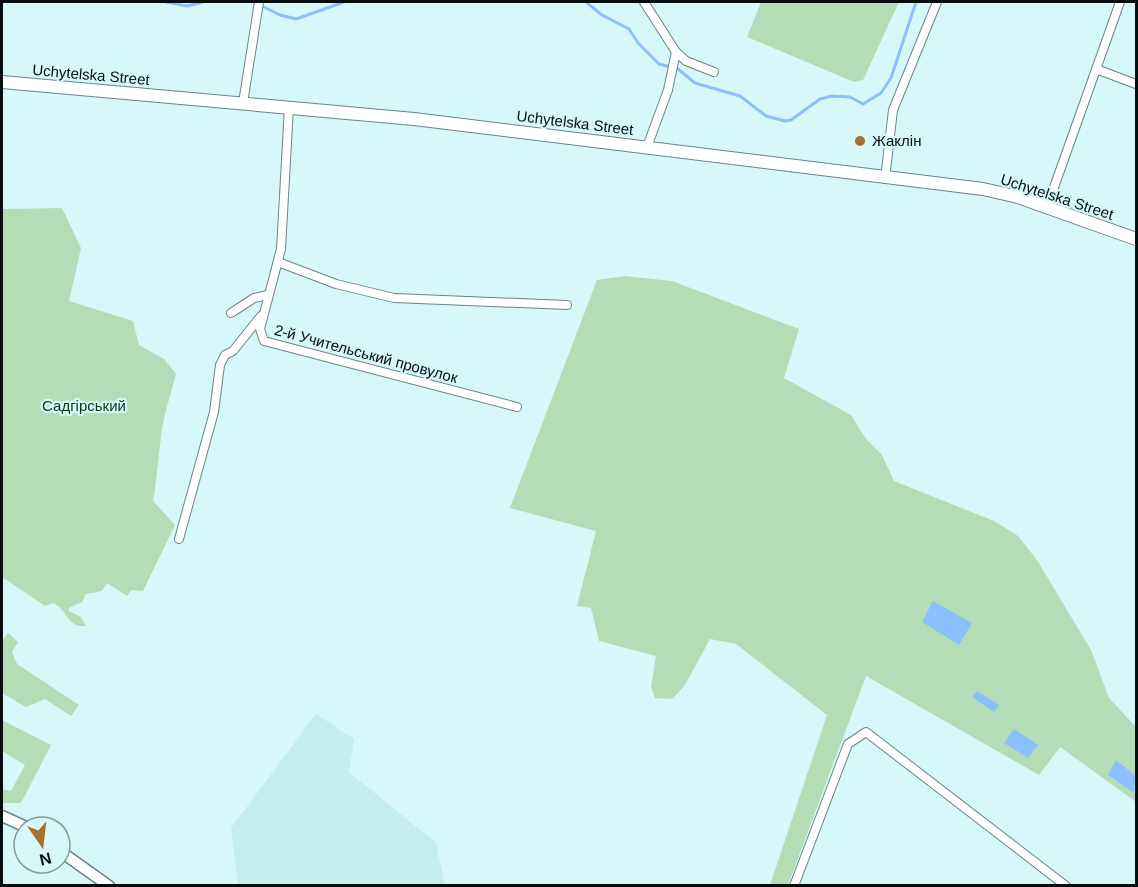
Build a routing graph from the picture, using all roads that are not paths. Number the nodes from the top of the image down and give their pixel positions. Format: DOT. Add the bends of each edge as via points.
graph roads {
  1 [pos="644,2"];
  2 [pos="937,2"];
  3 [pos="1120,2"];
  4 [pos="258,4"];
  5 [pos="676,52"];
  6 [pos="1096,69"];
  7 [pos="714,72"];
  8 [pos="2,82"];
  9 [pos="1137,84"];
  10 [pos="243,103"];
  11 [pos="289,107"];
  12 [pos="647,147"];
  13 [pos="885,178"];
  14 [pos="1047,207"];
  15 [pos="1137,239"];
  16 [pos="278,262"];
  17 [pos="268,295"];
  18 [pos="567,305"];
  19 [pos="231,313"];
  20 [pos="263,313"];
  21 [pos="517,407"];
  22 [pos="179,539"];
  23 [pos="72,859"];
  24 [pos="109,885"];
  25 [pos="794,885"];
  26 [pos="1066,885"];
  1 -- 5 [label="street"];
  2 -- 13 [label="street" via="893,110"];
  3 -- 6 [label="street"];
  4 -- 10 [label="street"];
  5 -- 7 [label="street" via="686,61"];
  5 -- 12 [label="street"];
  6 -- 9 [label="street"];
  6 -- 14 [label="street"];
  8 -- 10 [label="main road, Uchytelska Street"];
  10 -- 11 [label="main road, Uchytelska Street"];
  11 -- 12 [label="main road, Uchytelska Street"];
  11 -- 16 [label="street, 2-й Учительський провулок"];
  12 -- 13 [label="main road, Uchytelska Street"];
  13 -- 14 [label="main road, Uchytelska Street" via="983,189"];
  14 -- 15 [label="main road, Uchytelska Street"];
  16 -- 17 [label="street, 2-й Учительський провулок"];
  16 -- 18 [label="street" via="327,281 394,298"];
  17 -- 19 [label="street" via="248,301"];
  17 -- 20 [label="street, 2-й Учительський провулок"];
  20 -- 21 [label="street, 2-й Учительський провулок" via="260,329 264,341"];
  20 -- 22 [label="street" via="220,365 214,412"];
  23 -- 24 [label="street"];
  25 -- 26 [label="street" via="848,744 866,732"];
}
